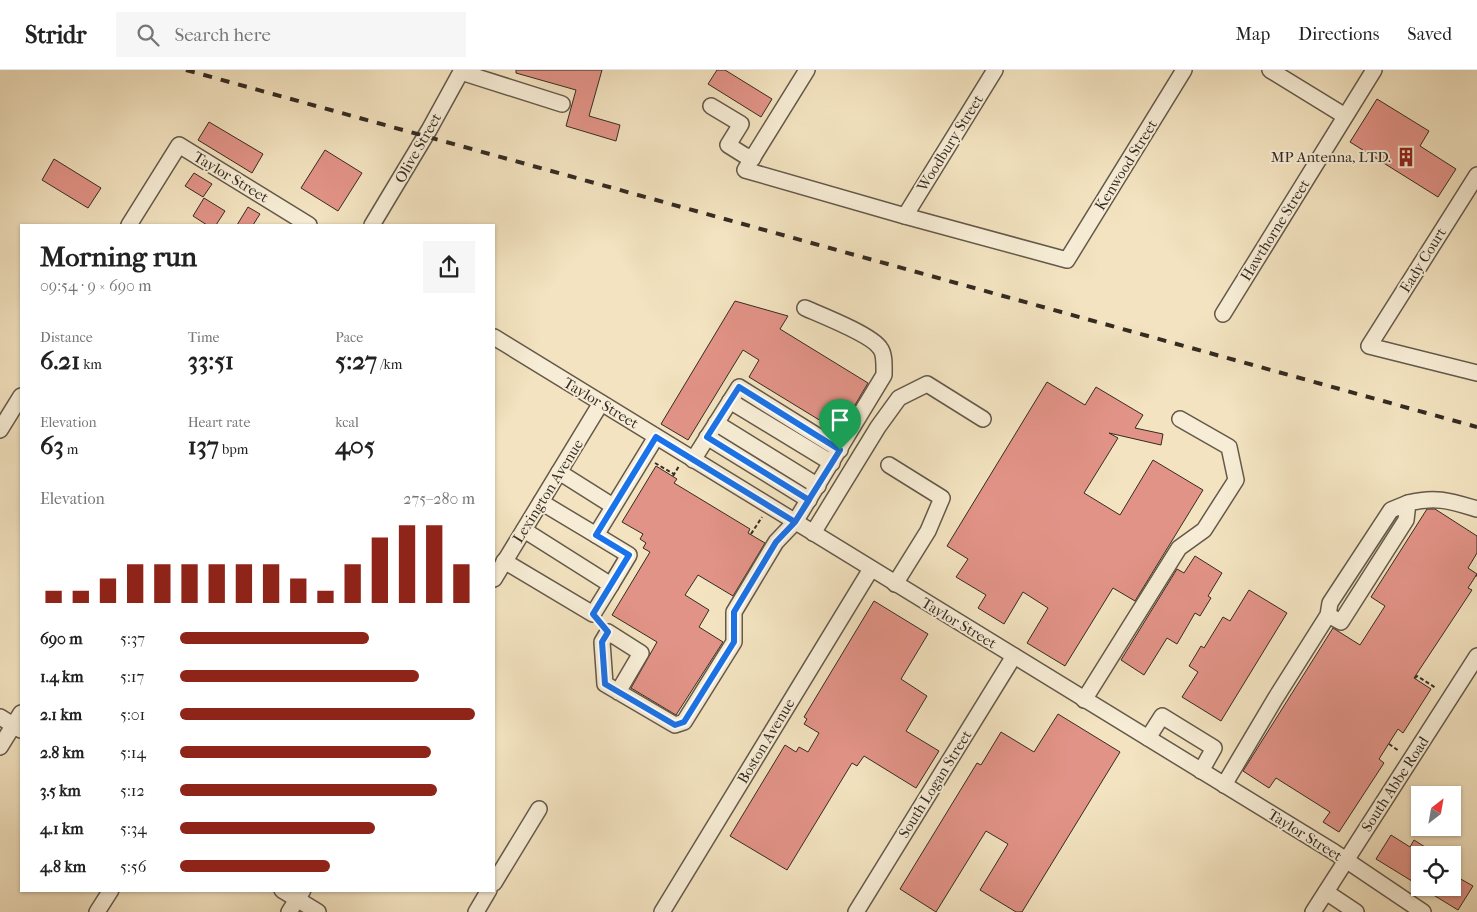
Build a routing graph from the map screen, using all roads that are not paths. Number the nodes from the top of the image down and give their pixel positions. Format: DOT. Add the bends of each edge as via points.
graph roads {
  1 [pos="807,70"];
  2 [pos="995,70"];
  3 [pos="1184,70"];
  4 [pos="1270,70"];
  5 [pos="1374,70"];
  6 [pos="461,71"];
  7 [pos="562,104"];
  8 [pos="711,106"];
  9 [pos="1345,116"];
  10 [pos="749,164"];
  11 [pos="1477,175"];
  12 [pos="905,216"];
  13 [pos="130,224"];
  14 [pos="307,224"];
  15 [pos="373,224"];
  16 [pos="805,308"];
  17 [pos="1223,314"];
  18 [pos="495,338"];
  19 [pos="1477,373"];
  20 [pos="20,398"];
  21 [pos="730,401"];
  22 [pos="602,403"];
  23 [pos="1180,419"];
  24 [pos="983,420"];
  25 [pos="716,423"];
  26 [pos="0,430"];
  27 [pos="656,437"];
  28 [pos="707,437"];
  29 [pos="840,450"];
  30 [pos="686,462"];
  31 [pos="832,463"];
  32 [pos="889,466"];
  33 [pos="559,472"];
  34 [pos="818,486"];
  35 [pos="809,500"];
  36 [pos="541,502"];
  37 [pos="613,506"];
  38 [pos="1477,508"];
  39 [pos="795,522"];
  40 [pos="524,530"];
  41 [pos="813,533"];
  42 [pos="596,535"];
  43 [pos="504,561"];
  44 [pos="871,569"];
  45 [pos="495,577"];
  46 [pos="895,584"];
  47 [pos="611,585"];
  48 [pos="593,614"];
  49 [pos="608,632"];
  50 [pos="1014,656"];
  51 [pos="1477,656"];
  52 [pos="618,692"];
  53 [pos="1084,700"];
  54 [pos="0,717"];
  55 [pos="19,723"];
  56 [pos="1148,738"];
  57 [pos="0,747"];
  58 [pos="1200,771"];
  59 [pos="1224,785"];
  60 [pos="539,809"];
  61 [pos="1346,860"];
  62 [pos="495,881"];
  63 [pos="110,892"];
  64 [pos="285,892"];
  65 [pos="488,892"];
  66 [pos="1326,892"];
  67 [pos="297,900"];
  68 [pos="1350,910"];
  69 [pos="97,912"];
  70 [pos="318,912"];
  71 [pos="476,912"];
  72 [pos="662,912"];
  73 [pos="856,912"];
  74 [pos="1313,912"];
  75 [pos="1423,912"];
  1 -- 10 [label="street"];
  2 -- 12 [label="street, Woodbury Street"];
  3 -- 12 [label="street, Kenwood Street" via="1067,260"];
  4 -- 9 [label="street"];
  5 -- 9 [label="street, Hawthorne Street"];
  6 -- 7 [label="street"];
  6 -- 15 [label="street, Olive Street" via="430,130"];
  8 -- 10 [label="street" via="741,124 728,145 744,155"];
  9 -- 17 [label="street, Hawthorne Street"];
  10 -- 12 [label="street"];
  11 -- 19 [label="street, Eady Court" via="1369,346"];
  13 -- 14 [label="street, Taylor Street" via="179,145"];
  16 -- 29 [label="street" via="881,348 884,375"];
  18 -- 22 [label="street, Taylor Street"];
  20 -- 26 [label="street"];
  21 -- 25 [label="street"];
  21 -- 29 [label="street" via="739,387"];
  21 -- 31 [label="street"];
  22 -- 27 [label="street, Taylor Street"];
  22 -- 33 [label="street, Lexington Avenue"];
  23 -- 53 [label="street" via="1229,448 1236,480 1204,530 1179,548"];
  24 -- 41 [label="street" via="927,384 899,398"];
  25 -- 28 [label="street"];
  25 -- 34 [label="street"];
  27 -- 30 [label="street, Taylor Street"];
  27 -- 37 [label="street"];
  28 -- 30 [label="street"];
  28 -- 35 [label="street"];
  29 -- 31 [label="street"];
  30 -- 39 [label="street, Taylor Street"];
  31 -- 34 [label="street"];
  32 -- 46 [label="street" via="942,498 928,531"];
  33 -- 36 [label="street, Lexington Avenue"];
  33 -- 37 [label="street"];
  34 -- 35 [label="street"];
  35 -- 39 [label="street"];
  36 -- 40 [label="street, Lexington Avenue"];
  36 -- 42 [label="street"];
  37 -- 42 [label="street"];
  38 -- 59 [label="street" via="1448,500 1425,499 1408,503 1406,520 1341,622 1328,615"];
  39 -- 41 [label="street, Taylor Street"];
  39 -- 52 [label="street" via="776,542 734,612 734,642 684,722 675,725"];
  40 -- 43 [label="street, Lexington Avenue"];
  40 -- 47 [label="street"];
  41 -- 44 [label="street, Taylor Street"];
  42 -- 47 [label="street" via="629,555"];
  43 -- 45 [label="street, Lexington Avenue"];
  43 -- 48 [label="street"];
  44 -- 46 [label="street, Taylor Street"];
  44 -- 72 [label="street, Boston Avenue"];
  46 -- 50 [label="street, Taylor Street"];
  47 -- 48 [label="street"];
  48 -- 49 [label="street"];
  49 -- 52 [label="street" via="602,642 605,684"];
  49 -- 52 [label="street" via="641,653"];
  50 -- 53 [label="street, Taylor Street"];
  50 -- 73 [label="street, South Logan Street"];
  51 -- 61 [label="street, South Abbe Road"];
  53 -- 56 [label="street, Taylor Street"];
  54 -- 55 [label="street"];
  55 -- 57 [label="street"];
  56 -- 58 [label="street, Taylor Street"];
  56 -- 58 [label="street" via="1162,716 1214,748"];
  58 -- 59 [label="street, Taylor Street"];
  59 -- 61 [label="street, Taylor Street"];
  60 -- 62 [label="street"];
  61 -- 66 [label="street, South Abbe Road"];
  61 -- 75 [label="street, Taylor Street"];
  63 -- 69 [label="street"];
  64 -- 67 [label="street"];
  65 -- 71 [label="street"];
  66 -- 68 [label="street"];
  66 -- 74 [label="street, South Abbe Road"];
  67 -- 70 [label="street"];
}
